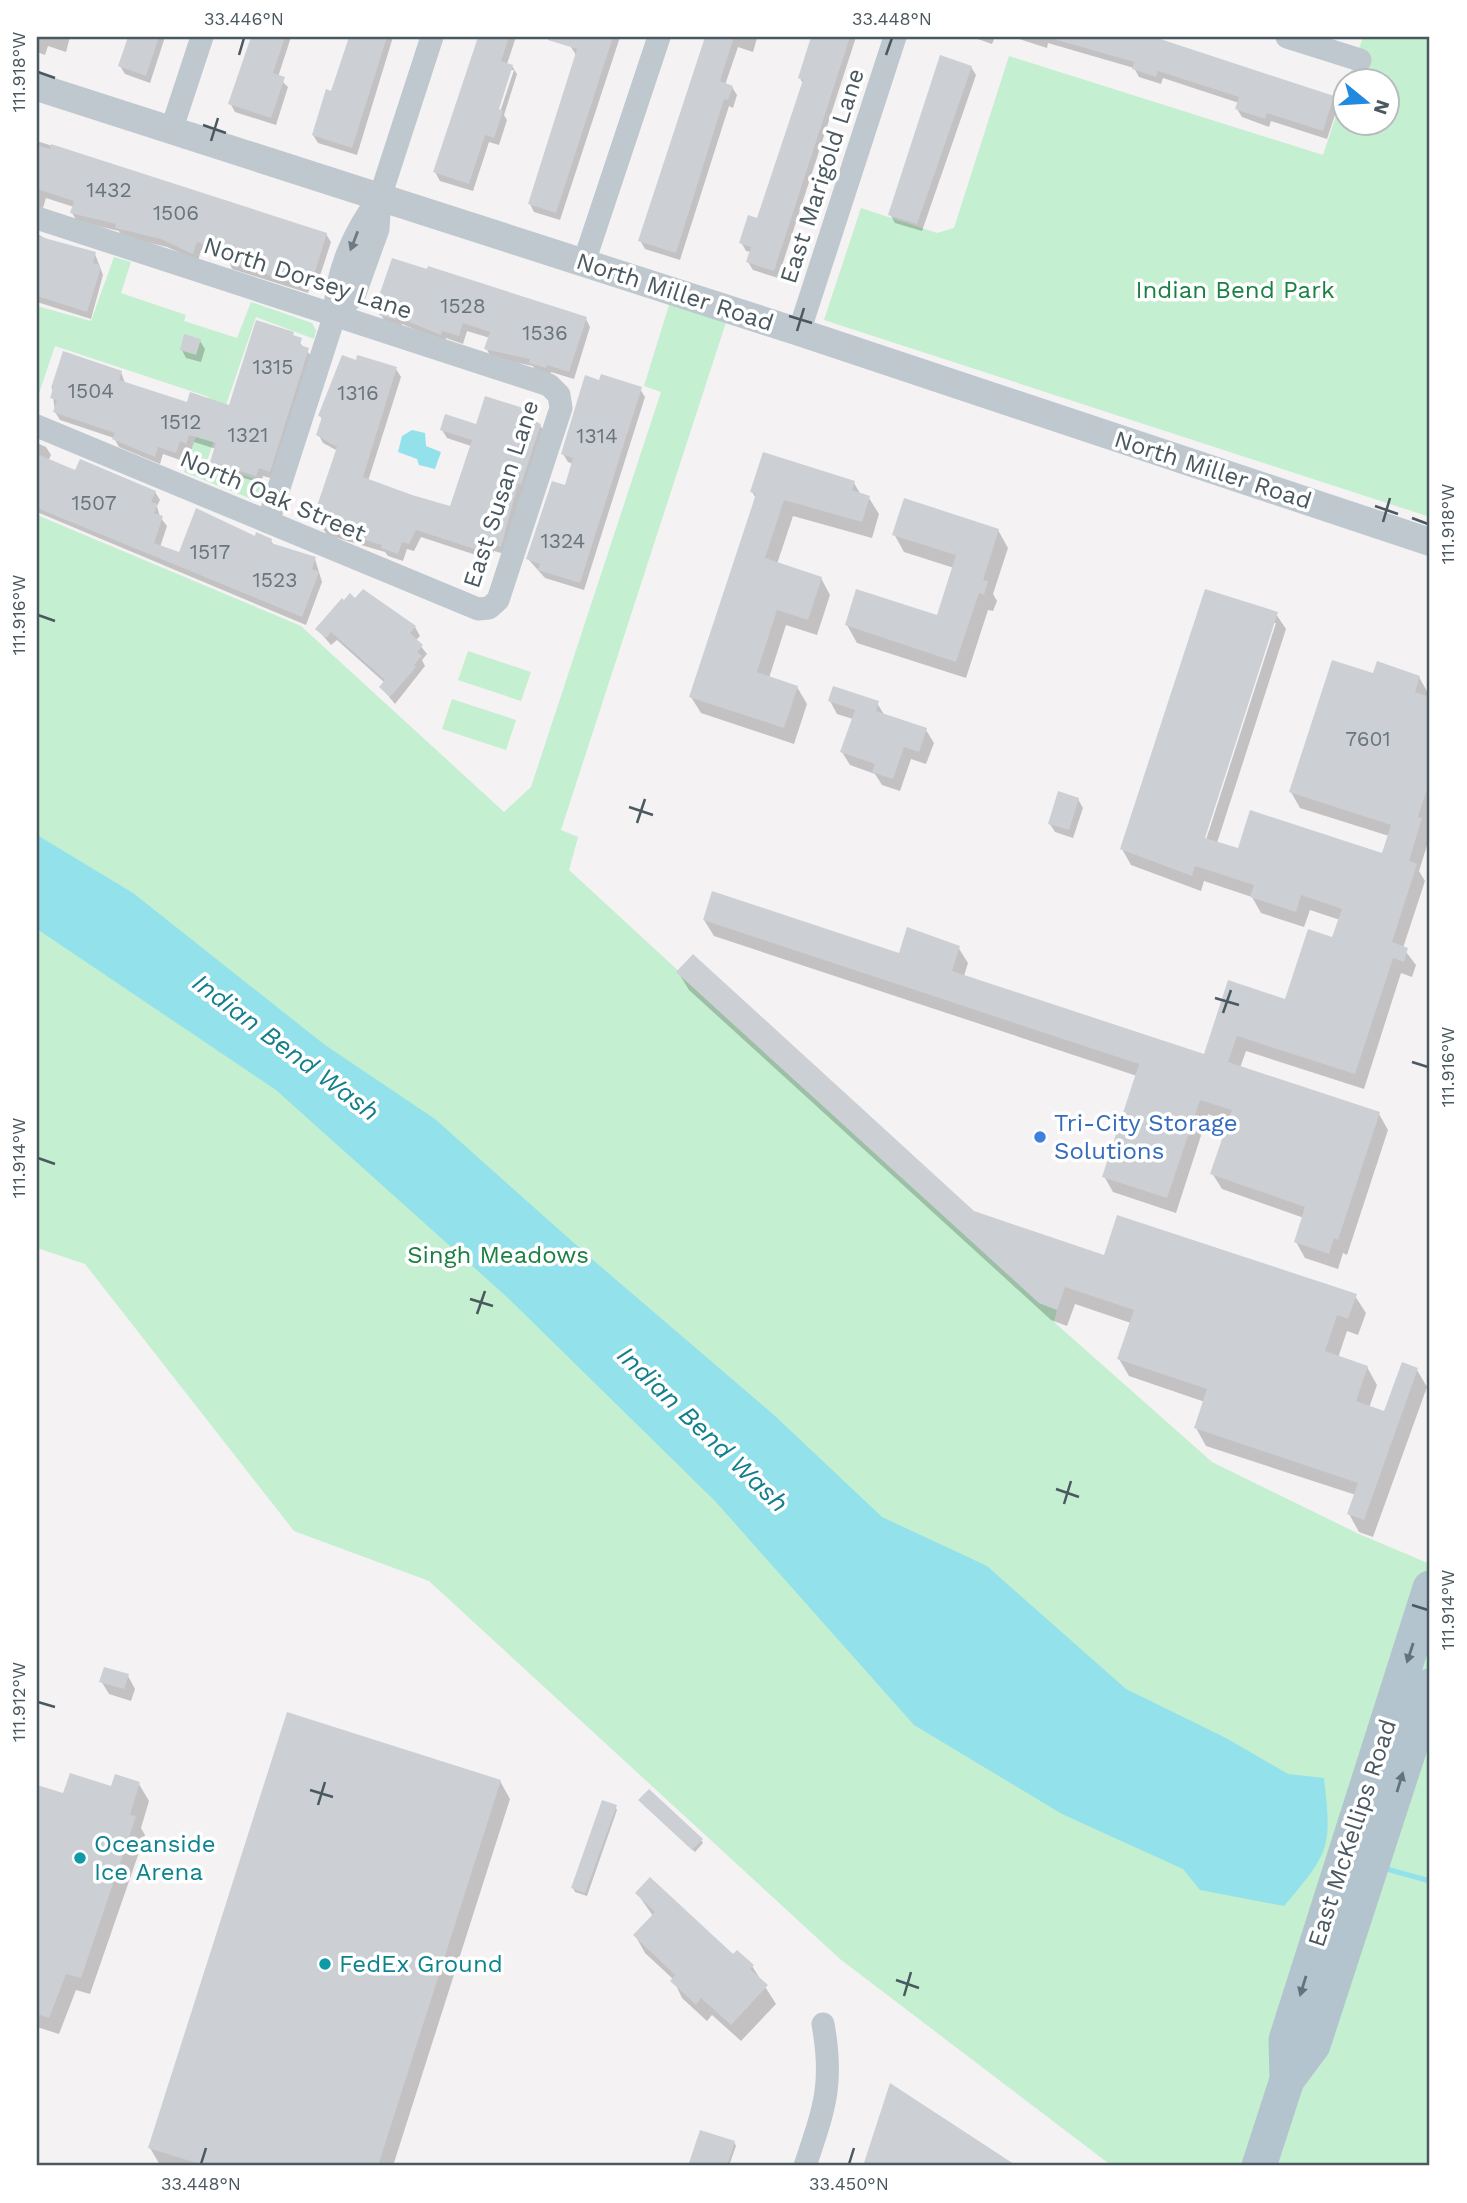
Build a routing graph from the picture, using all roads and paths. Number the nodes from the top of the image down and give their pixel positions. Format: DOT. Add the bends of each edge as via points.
graph roads {
  1 [pos="202,37"];
  2 [pos="432,37"];
  3 [pos="659,37"];
  4 [pos="895,37"];
  5 [pos="1287,37"];
  6 [pos="1360,60"];
  7 [pos="37,87"];
  8 [pos="171,131"];
  9 [pos="380,197"];
  10 [pos="37,218"];
  11 [pos="584,262"];
  12 [pos="335,314"];
  13 [pos="799,332"];
  14 [pos="559,395"];
  15 [pos="37,426"];
  16 [pos="268,522"];
  17 [pos="1430,542"];
  18 [pos="489,608"];
  19 [pos="1430,1588"];
  20 [pos="1430,1686"];
  21 [pos="1365,1843"];
  22 [pos="823,2024"];
  23 [pos="805,2166"];
  24 [pos="1259,2166"];
  1 -- 8 [label="street"];
  2 -- 9 [label="street"];
  3 -- 11 [label="street"];
  4 -- 13 [label="street, East Marigold Lane"];
  5 -- 6 [label="street"];
  7 -- 8 [label="street, North Miller Road"];
  8 -- 9 [label="street, North Miller Road"];
  9 -- 11 [label="street, North Miller Road"];
  9 -- 12 [label="street" via="378,229 348,282 354,296"];
  10 -- 12 [label="street, North Dorsey Lane"];
  11 -- 13 [label="street, North Miller Road"];
  12 -- 14 [label="street, North Dorsey Lane" via="548,385"];
  12 -- 16 [label="street"];
  13 -- 17 [label="street, North Miller Road"];
  14 -- 18 [label="street, East Susan Lane" via="557,421 498,600"];
  15 -- 16 [label="street, North Oak Street"];
  16 -- 18 [label="street, North Oak Street" via="461,604"];
  19 -- 21 [label="main road, East McKellips Road, one-way"];
  21 -- 20 [label="main road, East McKellips Road, one-way"];
  21 -- 24 [label="main road, East McKellips Road" via="1313,2045 1287,2080"];
  22 -- 23 [label="street" via="830,2068 828,2095"];
}
